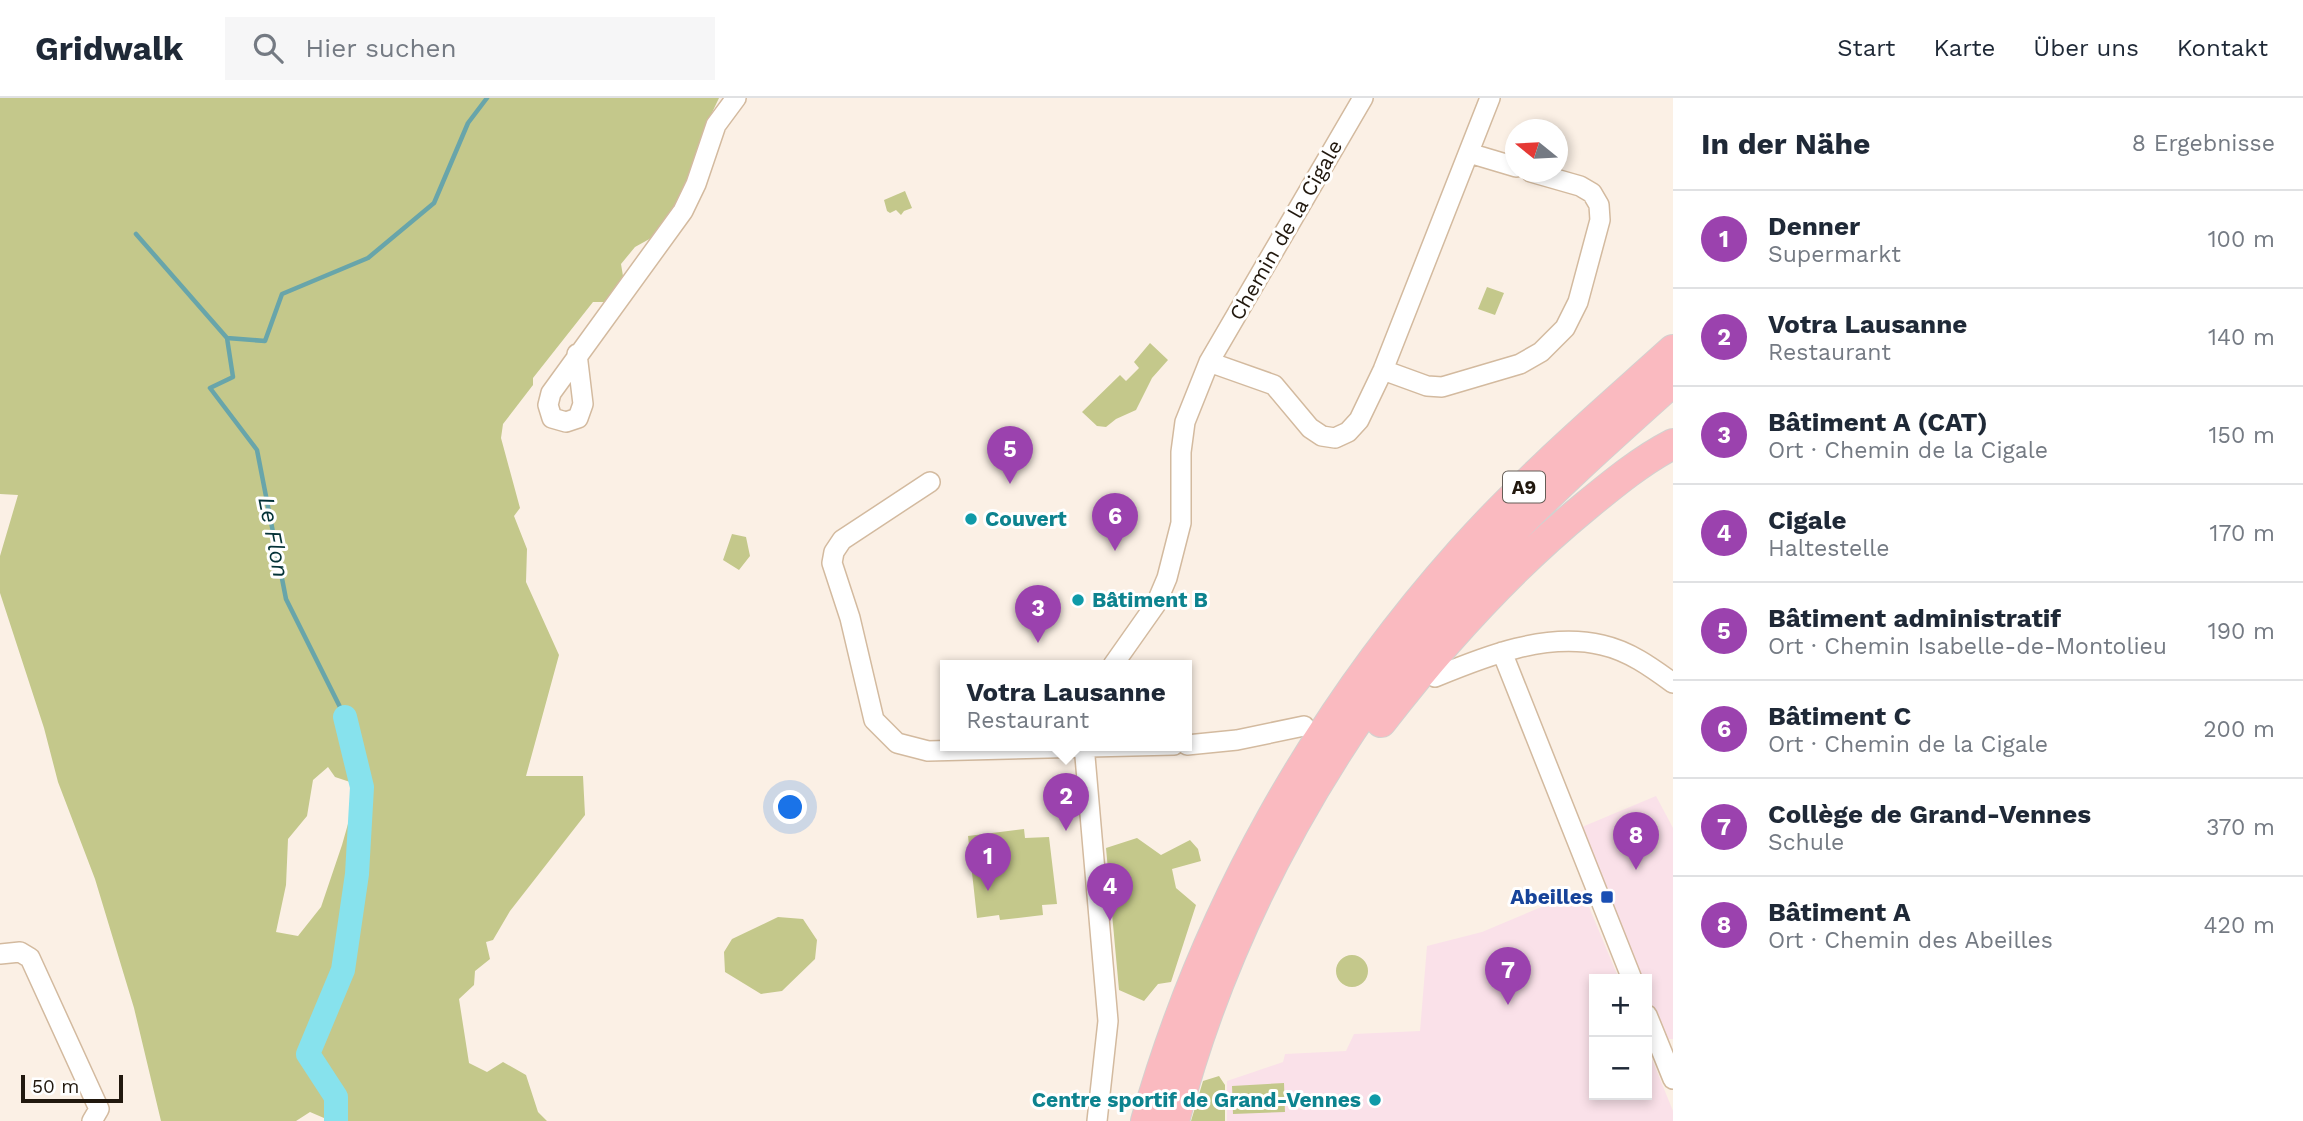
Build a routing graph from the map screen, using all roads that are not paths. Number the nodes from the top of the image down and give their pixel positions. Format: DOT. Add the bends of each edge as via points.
graph roads {
  1 [pos="736,98"];
  2 [pos="1363,98"];
  3 [pos="1490,98"];
  4 [pos="1469,153"];
  5 [pos="1505,164"];
  6 [pos="1566,182"];
  7 [pos="1673,350"];
  8 [pos="578,354"];
  9 [pos="1209,362"];
  10 [pos="1383,370"];
  11 [pos="1673,381"];
  12 [pos="1673,444"];
  13 [pos="930,481"];
  14 [pos="1502,652"];
  15 [pos="1117,660"];
  16 [pos="1435,677"];
  17 [pos="1673,683"];
  18 [pos="1304,726"];
  19 [pos="1192,744"];
  20 [pos="940,751"];
  21 [pos="1084,751"];
  22 [pos="0,954"];
  23 [pos="1630,974"];
  24 [pos="1652,1027"];
  25 [pos="1192,1041"];
  26 [pos="1673,1079"];
  27 [pos="92,1121"];
  28 [pos="1097,1121"];
  29 [pos="1146,1121"];
  30 [pos="1175,1121"];
  1 -- 8 [label="street" via="716,125 683,211"];
  2 -- 9 [label="street, Chemin de la Cigale"];
  3 -- 4 [label="street"];
  4 -- 5 [label="street"];
  4 -- 10 [label="street"];
  6 -- 10 [label="street" via="1592,193 1600,220 1578,302 1565,328 1541,352 1520,364 1442,387"];
  7 -- 25 [label="highway, A9" via="1490,521 1366,669 1263,834 1212,938"];
  9 -- 10 [label="street" via="1275,385 1310,428 1335,438 1359,420"];
  9 -- 15 [label="street, Chemin de la Cigale" via="1185,422 1181,523 1167,578 1156,604"];
  11 -- 25 [label="highway, A9" via="1506,538 1386,682 1329,767 1278,856"];
  12 -- 25 [label="highway" via="1615,483 1546,541 1476,610 1402,694 1336,786 1296,852 1245,952"];
  13 -- 20 [label="street" via="842,540 832,563 874,720 898,743"];
  14 -- 16 [label="street"];
  14 -- 17 [label="street" via="1563,642 1602,645 1638,659"];
  14 -- 23 [label="street"];
  18 -- 19 [label="street"];
  21 -- 28 [label="street" via="1108,1021"];
  22 -- 27 [label="street" via="20,953 30,958 99,1109"];
  24 -- 26 [label="street"];
  25 -- 29 [label="highway, A9"];
  25 -- 30 [label="highway, A9"];
}
